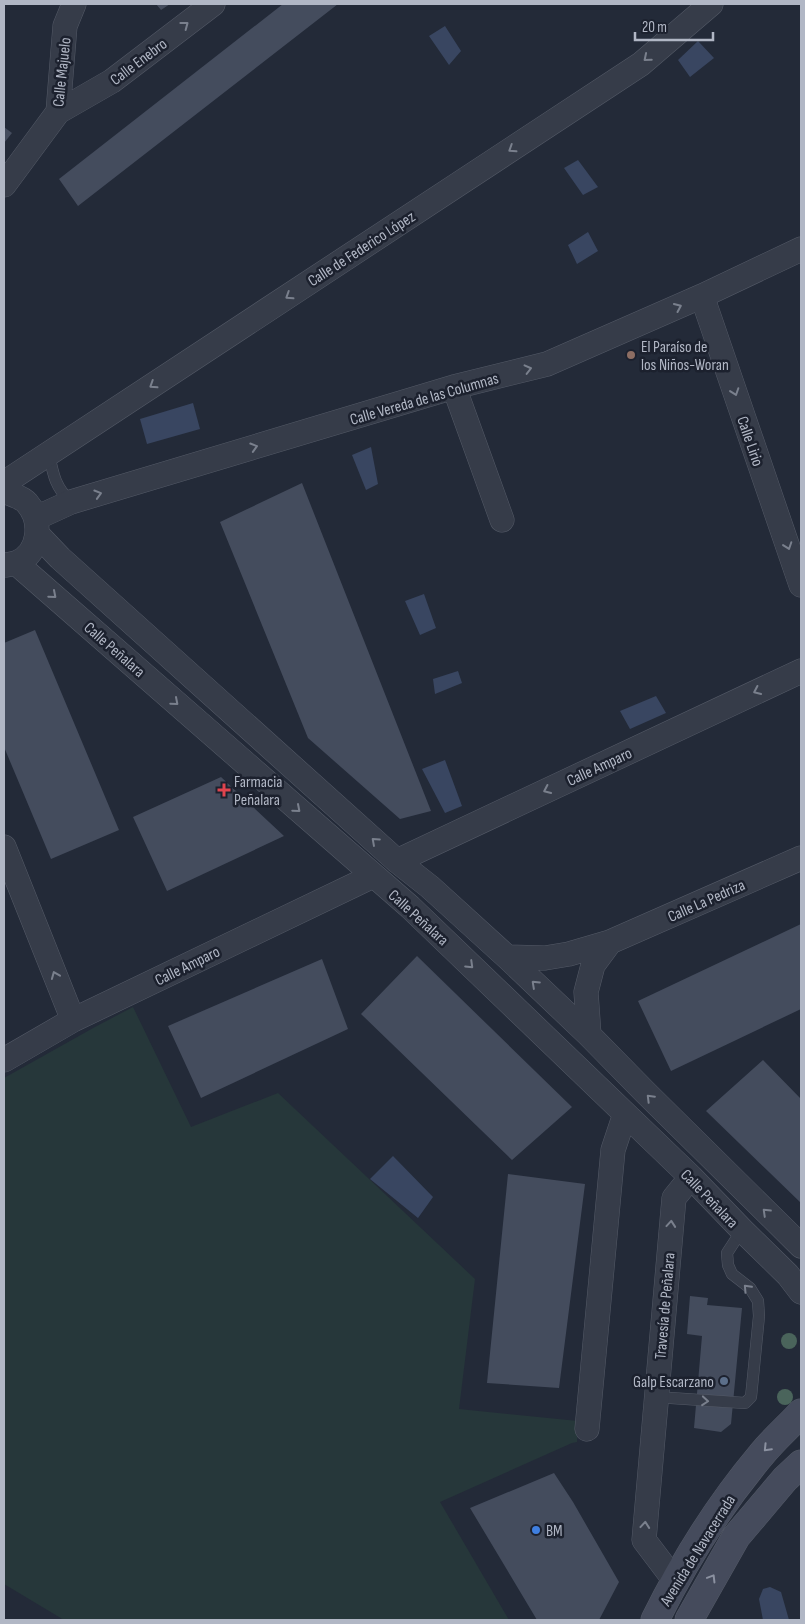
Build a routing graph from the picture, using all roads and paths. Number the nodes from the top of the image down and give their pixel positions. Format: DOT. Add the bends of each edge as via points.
graph roads {
  1 [pos="74,4"];
  2 [pos="213,4"];
  3 [pos="711,4"];
  4 [pos="58,112"];
  5 [pos="4,185"];
  6 [pos="801,249"];
  7 [pos="702,296"];
  8 [pos="454,388"];
  9 [pos="49,454"];
  10 [pos="4,483"];
  11 [pos="4,492"];
  12 [pos="71,502"];
  13 [pos="502,520"];
  14 [pos="37,526"];
  15 [pos="10,564"];
  16 [pos="801,585"];
  17 [pos="801,671"];
  18 [pos="4,847"];
  19 [pos="801,858"];
  20 [pos="397,860"];
  21 [pos="373,876"];
  22 [pos="610,942"];
  23 [pos="507,957"];
  24 [pos="73,1020"];
  25 [pos="590,1035"];
  26 [pos="4,1060"];
  27 [pos="624,1114"];
  28 [pos="691,1177"];
  29 [pos="742,1230"];
  30 [pos="801,1246"];
  31 [pos="801,1292"];
  32 [pos="656,1397"];
  33 [pos="801,1413"];
  34 [pos="587,1429"];
  35 [pos="801,1464"];
  36 [pos="675,1581"];
  37 [pos="655,1620"];
  38 [pos="688,1620"];
  1 -- 4 [label="street, Calle Majuelo" via="65,26"];
  4 -- 2 [label="street, Calle Enebro, one-way" via="112,81"];
  3 -- 9 [label="street, Calle de Federico López, one-way" via="641,64"];
  4 -- 5 [label="street, Calle Majuelo"];
  6 -- 7 [label="street, Calle Vereda de las Columnas"];
  8 -- 7 [label="street, Calle Vereda de las Columnas, one-way" via="547,364"];
  7 -- 16 [label="street, Calle Lirio, one-way"];
  12 -- 8 [label="street, Calle Vereda de las Columnas, one-way"];
  8 -- 13 [label="street"];
  9 -- 10 [label="street, Calle de Federico López"];
  9 -- 12 [label="lane" via="53,475 61,492"];
  11 -- 14 [label="street, Calle Peñalara" via="26,502"];
  12 -- 14 [label="street, Calle Vereda de las Columnas"];
  14 -- 15 [label="street, Calle Peñalara" via="30,552"];
  20 -- 14 [label="street, Calle Peñalara, one-way" via="66,564"];
  15 -- 21 [label="street, Calle Peñalara, one-way"];
  17 -- 20 [label="street, Calle Amparo, one-way"];
  24 -- 18 [label="street, one-way"];
  19 -- 22 [label="street, Calle La Pedriza"];
  20 -- 23 [label="street, Calle Peñalara"];
  21 -- 24 [label="street, Calle Amparo"];
  21 -- 27 [label="street, Calle Peñalara, one-way" via="410,907"];
  22 -- 23 [label="street, Calle La Pedriza" via="545,958"];
  22 -- 25 [label="street, Calle La Pedriza" via="592,965 586,992"];
  25 -- 23 [label="street, Calle Peñalara, one-way"];
  24 -- 26 [label="street, Calle Amparo"];
  30 -- 25 [label="street, Calle Peñalara, one-way"];
  27 -- 28 [label="street, Calle Peñalara"];
  27 -- 34 [label="street" via="613,1150"];
  28 -- 29 [label="street, Calle Peñalara"];
  32 -- 28 [label="street, Travesía de Peñalara, one-way" via="674,1198"];
  29 -- 31 [label="street, Calle Peñalara" via="788,1274"];
  32 -- 29 [label="lane, one-way" via="744,1403 751,1397 758,1301 750,1288 732,1274 727,1253"];
  36 -- 32 [label="street, Travesía de Peñalara, one-way" via="644,1540"];
  33 -- 36 [label="street, Avenida de Navacerrada, one-way" via="762,1454 713,1518"];
  38 -- 35 [label="street, Avenida de Navacerrada, one-way" via="736,1537"];
  36 -- 37 [label="street, Avenida de Navacerrada"];
}
